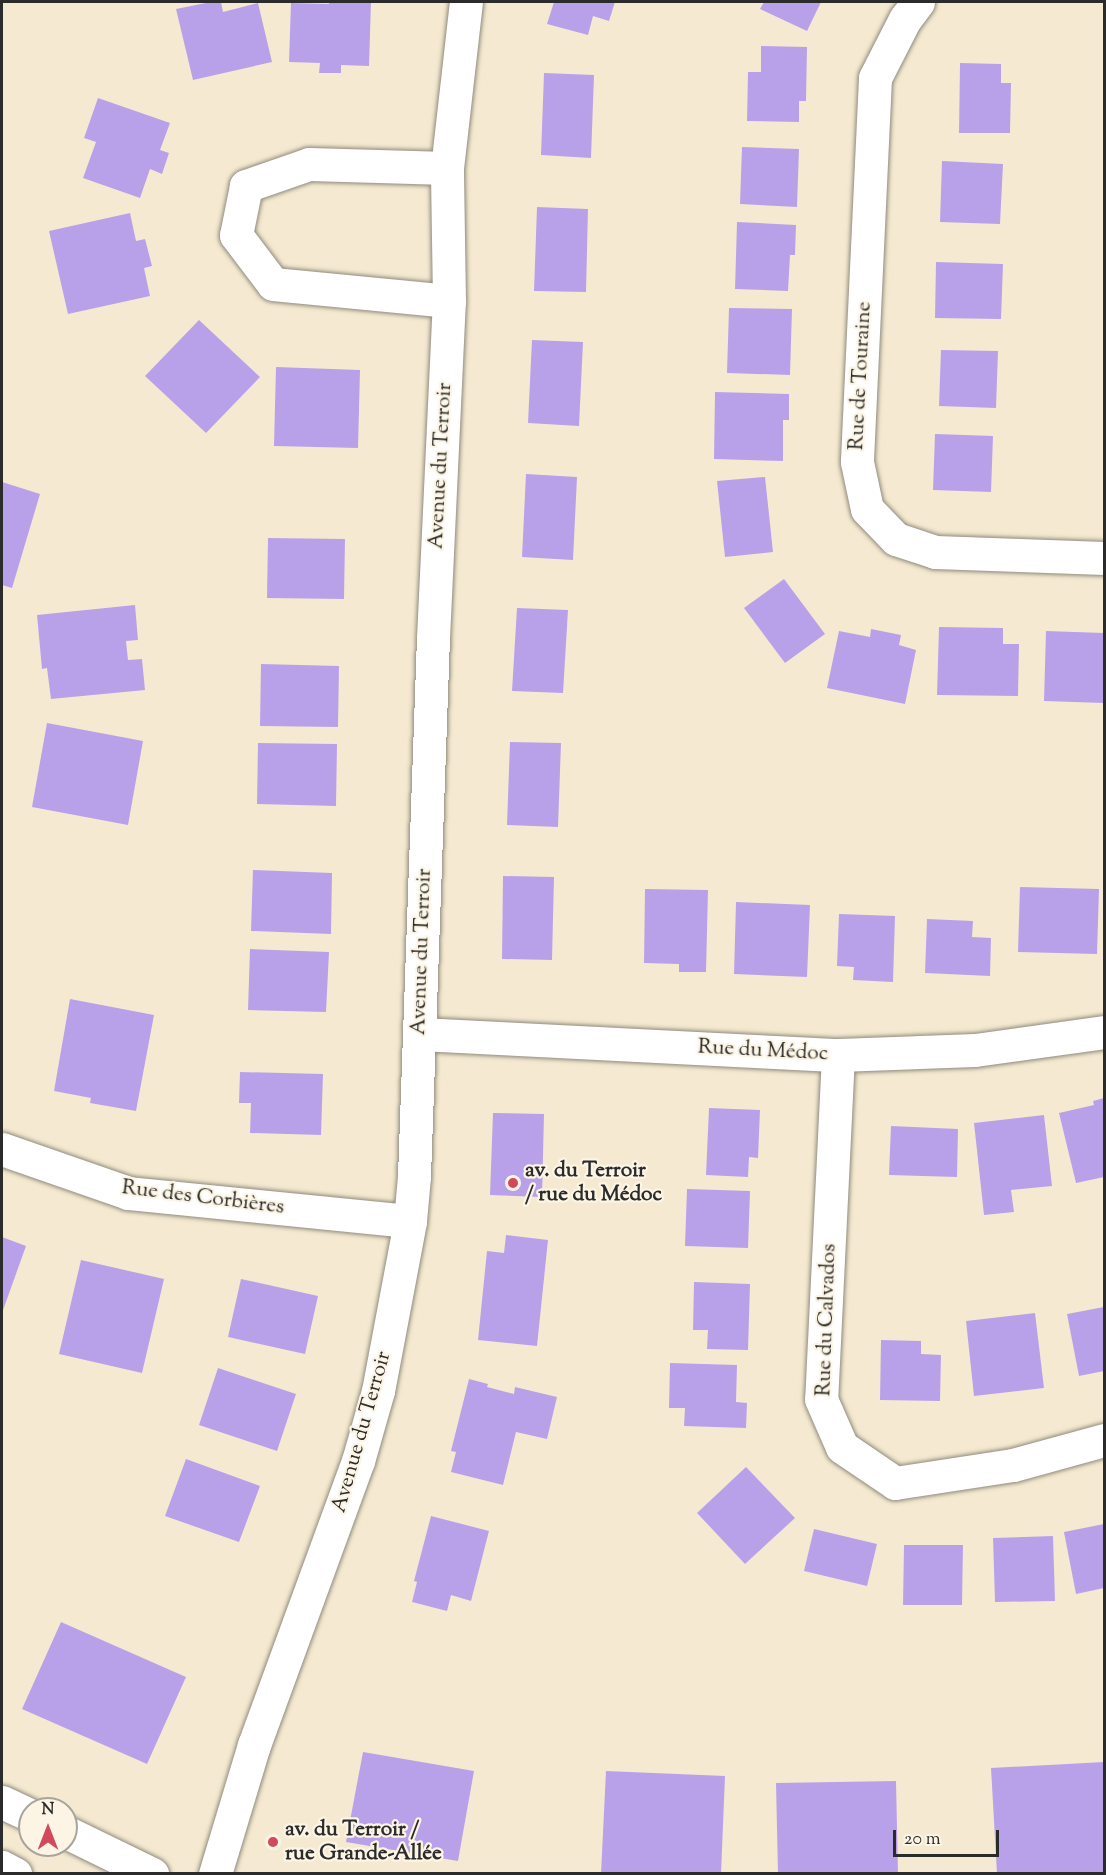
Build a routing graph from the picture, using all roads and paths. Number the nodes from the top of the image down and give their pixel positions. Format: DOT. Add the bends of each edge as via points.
graph roads {
  1 [pos="466,2"];
  2 [pos="918,2"];
  3 [pos="447,168"];
  4 [pos="449,301"];
  5 [pos="1104,558"];
  6 [pos="1104,1032"];
  7 [pos="420,1034"];
  8 [pos="838,1054"];
  9 [pos="2,1149"];
  10 [pos="410,1221"];
  11 [pos="1104,1440"];
  12 [pos="2,1802"];
  13 [pos="18,1809"];
  14 [pos="78,1838"];
  15 [pos="2,1867"];
  16 [pos="15,1874"];
  17 [pos="152,1874"];
  18 [pos="215,1874"];
  1 -- 3 [label="street, Avenue du Terroir"];
  2 -- 5 [label="street, Rue de Touraine" via="875,78 857,462 867,509 896,539 935,552"];
  3 -- 4 [label="street, Avenue du Terroir"];
  3 -- 4 [label="street" via="309,164 246,186 236,235 273,284"];
  4 -- 7 [label="street, Avenue du Terroir"];
  6 -- 8 [label="street, Rue du Médoc" via="975,1050"];
  7 -- 8 [label="street, Rue du Médoc"];
  7 -- 10 [label="street, Avenue du Terroir"];
  8 -- 11 [label="street, Rue du Calvados" via="821,1399 842,1447 896,1483 1013,1465"];
  9 -- 10 [label="street, Rue des Corbières" via="128,1193"];
  10 -- 18 [label="street, Avenue du Terroir" via="378,1391 358,1461 254,1744"];
  12 -- 13 [label="street"];
  14 -- 17 [label="street"];
  15 -- 16 [label="street"];
}
